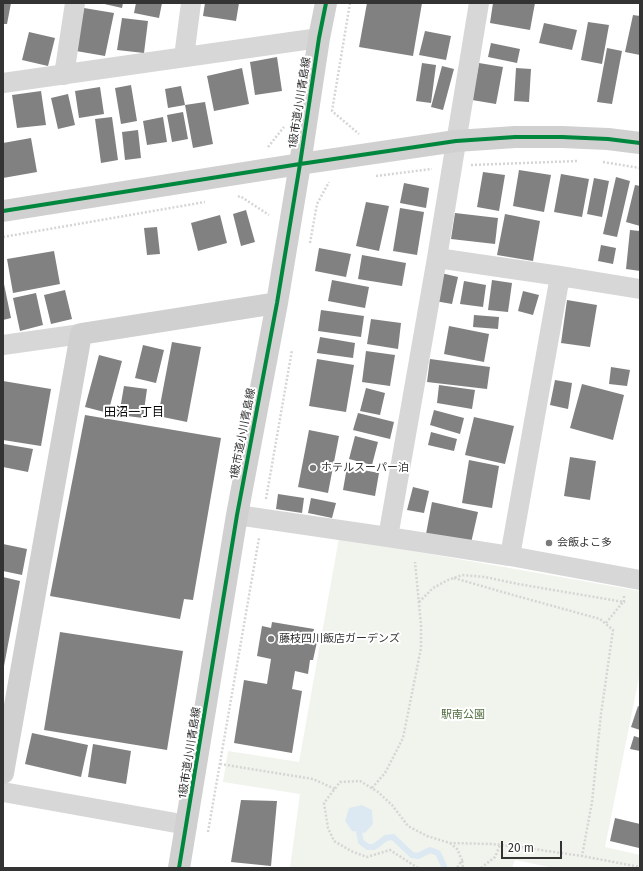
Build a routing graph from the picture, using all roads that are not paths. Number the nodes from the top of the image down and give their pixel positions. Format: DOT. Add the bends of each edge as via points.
graph roads {
  1 [pos="75,3"];
  2 [pos="191,3"];
  3 [pos="326,3"];
  4 [pos="479,3"];
  5 [pos="319,38"];
  6 [pos="184,57"];
  7 [pos="64,74"];
  8 [pos="3,84"];
  9 [pos="456,141"];
  10 [pos="640,143"];
  11 [pos="300,164"];
  12 [pos="3,211"];
  13 [pos="437,258"];
  14 [pos="560,276"];
  15 [pos="640,289"];
  16 [pos="277,302"];
  17 [pos="81,334"];
  18 [pos="3,345"];
  19 [pos="237,515"];
  20 [pos="388,537"];
  21 [pos="510,556"];
  22 [pos="632,578"];
  23 [pos="3,773"];
  24 [pos="3,792"];
  25 [pos="187,825"];
  26 [pos="179,868"];
  1 -- 7 [label="street"];
  2 -- 6 [label="street"];
  3 -- 5 [label="street, 1級市道小川青島線"];
  4 -- 9 [label="street"];
  5 -- 6 [label="street"];
  5 -- 11 [label="street, 1級市道小川青島線"];
  6 -- 7 [label="street"];
  7 -- 8 [label="street"];
  9 -- 10 [label="street" via="562,137"];
  9 -- 11 [label="street"];
  9 -- 13 [label="street"];
  11 -- 12 [label="street"];
  11 -- 16 [label="street, 1級市道小川青島線"];
  13 -- 14 [label="street"];
  13 -- 20 [label="street"];
  14 -- 15 [label="street"];
  14 -- 21 [label="street"];
  16 -- 17 [label="street"];
  16 -- 19 [label="street, 1級市道小川青島線"];
  17 -- 18 [label="street"];
  17 -- 23 [label="street"];
  19 -- 20 [label="street"];
  19 -- 25 [label="street, 1級市道小川青島線"];
  20 -- 21 [label="street"];
  21 -- 22 [label="street"];
  24 -- 25 [label="street"];
  25 -- 26 [label="street, 1級市道小川青島線"];
}
